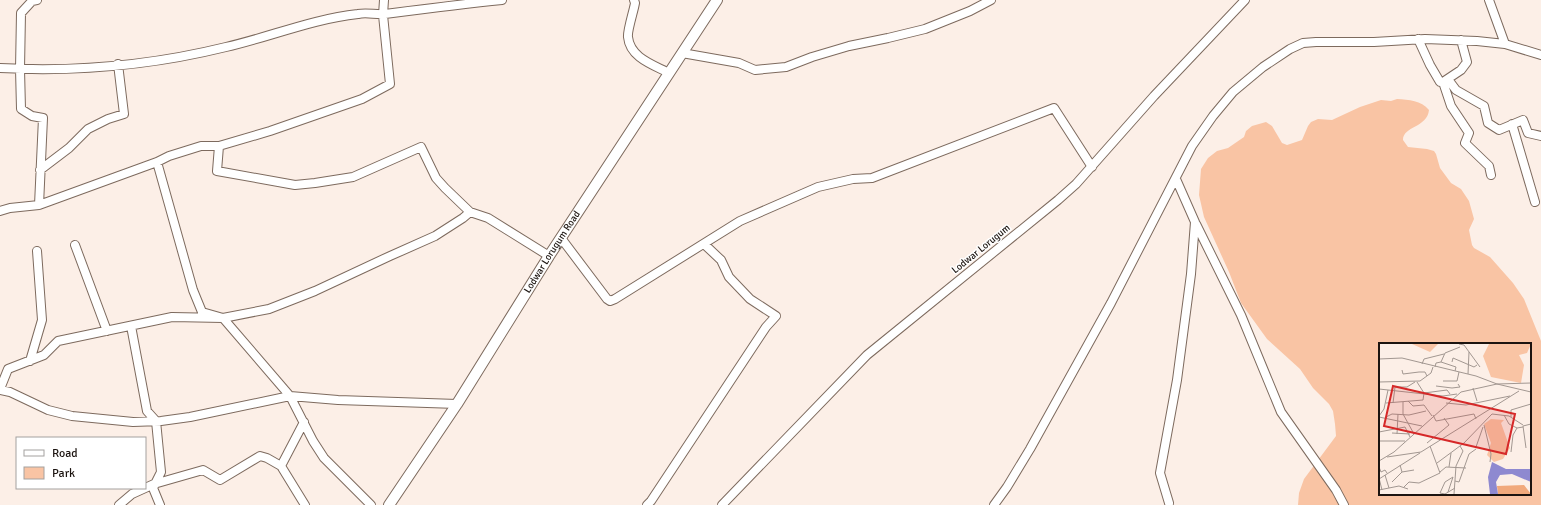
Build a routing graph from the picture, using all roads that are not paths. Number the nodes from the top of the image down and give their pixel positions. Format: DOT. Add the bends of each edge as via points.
graph roads {
  1 [pos="37,0"];
  2 [pos="384,0"];
  3 [pos="502,0"];
  4 [pos="634,0"];
  5 [pos="717,0"];
  6 [pos="991,0"];
  7 [pos="1245,0"];
  8 [pos="1489,0"];
  9 [pos="383,15"];
  10 [pos="1418,39"];
  11 [pos="1461,40"];
  12 [pos="1505,44"];
  13 [pos="682,53"];
  14 [pos="1541,55"];
  15 [pos="118,64"];
  16 [pos="0,68"];
  17 [pos="20,69"];
  18 [pos="669,73"];
  19 [pos="1443,82"];
  20 [pos="1512,124"];
  21 [pos="1541,136"];
  22 [pos="219,146"];
  23 [pos="157,162"];
  24 [pos="1092,167"];
  25 [pos="40,170"];
  26 [pos="1491,175"];
  27 [pos="1176,179"];
  28 [pos="1535,202"];
  29 [pos="39,205"];
  30 [pos="0,211"];
  31 [pos="470,212"];
  32 [pos="1195,222"];
  33 [pos="561,238"];
  34 [pos="704,244"];
  35 [pos="76,245"];
  36 [pos="37,251"];
  37 [pos="549,256"];
  38 [pos="223,318"];
  39 [pos="131,326"];
  40 [pos="107,331"];
  41 [pos="30,361"];
  42 [pos="0,389"];
  43 [pos="290,396"];
  44 [pos="457,404"];
  45 [pos="156,421"];
  46 [pos="304,422"];
  47 [pos="281,466"];
  48 [pos="154,484"];
  49 [pos="146,488"];
  50 [pos="143,489"];
  51 [pos="1168,503"];
  52 [pos="119,505"];
  53 [pos="160,505"];
  54 [pos="305,505"];
  55 [pos="371,505"];
  56 [pos="389,505"];
  57 [pos="647,505"];
  58 [pos="722,505"];
  59 [pos="994,505"];
  60 [pos="1344,505"];
  1 -- 17 [label="street" via="21,13"];
  2 -- 9 [label="street"];
  3 -- 9 [label="street"];
  4 -- 18 [label="street" via="627,37 633,51 641,59"];
  5 -- 13 [label="main road, Lodwar Lorugum Road"];
  6 -- 13 [label="street" via="925,28 848,46 786,67 755,70 739,63"];
  7 -- 24 [label="street, Lodwar Lorugum" via="1159,90"];
  8 -- 12 [label="street"];
  9 -- 15 [label="street" via="359,13 296,27 226,47 167,59"];
  9 -- 22 [label="street" via="390,84 362,99"];
  10 -- 11 [label="street"];
  10 -- 19 [label="street" via="1430,65 1440,82"];
  10 -- 27 [label="street" via="1303,43 1290,49 1263,67 1230,97 1208,122 1192,146"];
  11 -- 12 [label="street"];
  11 -- 19 [label="street" via="1467,62 1461,70"];
  12 -- 14 [label="street"];
  13 -- 18 [label="main road, Lodwar Lorugum Road"];
  15 -- 17 [label="street"];
  15 -- 25 [label="street" via="124,114 88,129 69,148"];
  16 -- 17 [label="street"];
  17 -- 25 [label="street" via="21,109 32,116 43,118"];
  18 -- 33 [label="main road, Lodwar Lorugum Road"];
  19 -- 20 [label="street" via="1450,82 1456,90 1484,106 1488,122 1499,130"];
  19 -- 26 [label="street" via="1451,106 1469,133 1465,143 1489,166"];
  20 -- 21 [label="street" via="1523,120 1528,133"];
  20 -- 28 [label="street"];
  22 -- 23 [label="street" via="201,146"];
  22 -- 31 [label="street" via="217,171 294,185 352,177 420,147 436,178"];
  23 -- 29 [label="street"];
  23 -- 38 [label="street" via="193,290 202,312"];
  24 -- 34 [label="street" via="1054,108 872,178 853,179 799,194 740,222"];
  24 -- 58 [label="street, Lodwar Lorugum" via="1058,200 867,355"];
  25 -- 29 [label="street"];
  27 -- 32 [label="street"];
  27 -- 59 [label="street" via="1030,449"];
  29 -- 30 [label="street"];
  31 -- 37 [label="street" via="488,218"];
  31 -- 38 [label="street" via="435,236 315,291 269,309"];
  32 -- 51 [label="street" via="1177,380 1160,473"];
  32 -- 60 [label="street" via="1241,315 1281,412"];
  33 -- 34 [label="street" via="610,301"];
  33 -- 37 [label="main road, Lodwar Lorugum Road"];
  34 -- 57 [label="street" via="721,260 729,277 750,299 776,316 766,327"];
  35 -- 40 [label="street"];
  36 -- 41 [label="street" via="42,320"];
  37 -- 44 [label="main road, Lodwar Lorugum Road"];
  38 -- 39 [label="street" via="172,317"];
  38 -- 43 [label="street"];
  39 -- 40 [label="street"];
  39 -- 45 [label="street" via="147,411"];
  40 -- 41 [label="street" via="58,341 44,355"];
  41 -- 42 [label="street" via="8,369"];
  42 -- 45 [label="street" via="48,410 72,416 133,422"];
  43 -- 44 [label="street"];
  43 -- 45 [label="street" via="190,417"];
  43 -- 46 [label="street"];
  44 -- 56 [label="main road, Lodwar Lorugum Road"];
  45 -- 48 [label="street" via="161,472"];
  46 -- 47 [label="street"];
  46 -- 55 [label="street" via="324,458"];
  47 -- 48 [label="street" via="260,456 220,480 203,470"];
  47 -- 54 [label="street"];
  48 -- 49 [label="street"];
  48 -- 53 [label="street" via="153,488"];
  50 -- 52 [label="street"];
}
